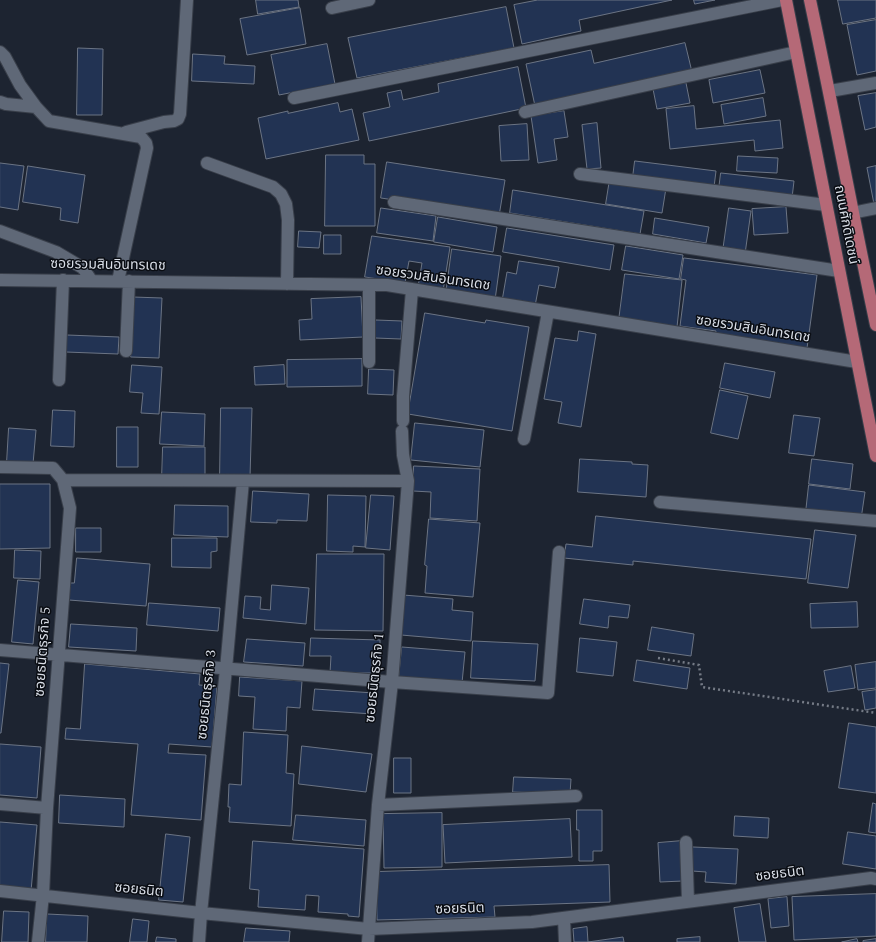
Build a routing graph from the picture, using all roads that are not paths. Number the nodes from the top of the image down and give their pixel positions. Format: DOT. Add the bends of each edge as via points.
graph roads {
  1 [pos="187,0"];
  2 [pos="369,0"];
  3 [pos="782,0"];
  4 [pos="786,0"];
  5 [pos="810,0"];
  6 [pos="332,8"];
  7 [pos="0,52"];
  8 [pos="796,52"];
  9 [pos="876,82"];
  10 [pos="830,91"];
  11 [pos="294,98"];
  12 [pos="0,102"];
  13 [pos="36,107"];
  14 [pos="525,112"];
  15 [pos="122,133"];
  16 [pos="207,163"];
  17 [pos="580,174"];
  18 [pos="394,202"];
  19 [pos="826,205"];
  20 [pos="876,208"];
  21 [pos="852,213"];
  22 [pos="0,231"];
  23 [pos="839,271"];
  24 [pos="0,280"];
  25 [pos="63,280"];
  26 [pos="91,280"];
  27 [pos="124,281"];
  28 [pos="287,284"];
  29 [pos="370,285"];
  30 [pos="412,290"];
  31 [pos="548,312"];
  32 [pos="876,325"];
  33 [pos="126,352"];
  34 [pos="369,362"];
  35 [pos="857,362"];
  36 [pos="59,380"];
  37 [pos="524,439"];
  38 [pos="876,456"];
  39 [pos="0,467"];
  40 [pos="63,480"];
  41 [pos="243,481"];
  42 [pos="408,481"];
  43 [pos="660,502"];
  44 [pos="876,521"];
  45 [pos="559,552"];
  46 [pos="0,650"];
  47 [pos="58,654"];
  48 [pos="226,669"];
  49 [pos="392,682"];
  50 [pos="576,796"];
  51 [pos="0,804"];
  52 [pos="378,805"];
  53 [pos="47,808"];
  54 [pos="686,842"];
  55 [pos="876,879"];
  56 [pos="0,891"];
  57 [pos="43,895"];
  58 [pos="688,901"];
  59 [pos="201,913"];
  60 [pos="564,918"];
  61 [pos="369,929"];
  62 [pos="38,942"];
  63 [pos="199,942"];
  64 [pos="368,942"];
  65 [pos="565,942"];
  1 -- 15 [label="street" via="178,119"];
  2 -- 6 [label="street"];
  3 -- 11 [label="street"];
  4 -- 8 [label="main road, ถนนศักดิเดชน์"];
  5 -- 10 [label="main road, ถนนศักดิเดชน์"];
  7 -- 13 [label="street"];
  8 -- 14 [label="street"];
  8 -- 19 [label="main road, ถนนศักดิเดชน์"];
  9 -- 10 [label="street"];
  10 -- 21 [label="main road, ถนนศักดิเดชน์"];
  12 -- 13 [label="street"];
  13 -- 15 [label="street" via="49,121"];
  15 -- 27 [label="street" via="141,137 147,148"];
  16 -- 28 [label="street" via="273,187 281,194 286,204 288,220"];
  17 -- 19 [label="street"];
  18 -- 23 [label="street"];
  19 -- 23 [label="main road, ถนนศักดิเดชน์"];
  20 -- 21 [label="street"];
  21 -- 32 [label="main road, ถนนศักดิเดชน์"];
  22 -- 26 [label="street" via="56,252 83,268"];
  23 -- 35 [label="main road, ถนนศักดิเดชน์"];
  24 -- 25 [label="street, ซอยรวมสินอินทรเดช"];
  25 -- 26 [label="street, ซอยรวมสินอินทรเดช"];
  25 -- 36 [label="street"];
  26 -- 27 [label="street, ซอยรวมสินอินทรเดช"];
  27 -- 28 [label="street, ซอยรวมสินอินทรเดช"];
  27 -- 33 [label="street"];
  28 -- 29 [label="street, ซอยรวมสินอินทรเดช"];
  29 -- 30 [label="street, ซอยรวมสินอินทรเดช" via="387,285"];
  29 -- 34 [label="street"];
  30 -- 31 [label="street, ซอยรวมสินอินทรเดช"];
  30 -- 42 [label="street, ซอยธนิตธุรกิจ 1" via="403,396 403,455"];
  31 -- 35 [label="street, ซอยรวมสินอินทรเดช"];
  31 -- 37 [label="street"];
  35 -- 38 [label="main road, ถนนศักดิเดชน์"];
  39 -- 40 [label="street" via="53,468"];
  40 -- 41 [label="street"];
  40 -- 47 [label="street, ซอยธนิตธุรกิจ 5" via="70,508"];
  41 -- 42 [label="street"];
  41 -- 48 [label="street, ซอยธนิตธุรกิจ 3"];
  42 -- 49 [label="street, ซอยธนิตธุรกิจ 1"];
  43 -- 44 [label="street"];
  45 -- 49 [label="street" via="548,693"];
  46 -- 47 [label="street"];
  47 -- 48 [label="street"];
  47 -- 53 [label="street, ซอยธนิตธุรกิจ 5"];
  48 -- 49 [label="street"];
  48 -- 59 [label="street, ซอยธนิตธุรกิจ 3"];
  49 -- 52 [label="street, ซอยธนิตธุรกิจ 1"];
  50 -- 52 [label="street"];
  51 -- 53 [label="street"];
  52 -- 61 [label="street, ซอยธนิตธุรกิจ 1"];
  53 -- 57 [label="street, ซอยธนิตธุรกิจ 5"];
  54 -- 58 [label="street"];
  55 -- 58 [label="street, ซอยธนิต"];
  56 -- 57 [label="street, ซอยธนิต"];
  57 -- 59 [label="street, ซอยธนิต"];
  57 -- 62 [label="street, ซอยธนิตธุรกิจ 5"];
  58 -- 60 [label="street, ซอยธนิต"];
  59 -- 61 [label="street, ซอยธนิต"];
  59 -- 63 [label="street, ซอยธนิตธุรกิจ 3"];
  60 -- 61 [label="street, ซอยธนิต" via="532,922"];
  60 -- 65 [label="street"];
  61 -- 64 [label="street, ซอยธนิตธุรกิจ 1"];
}
